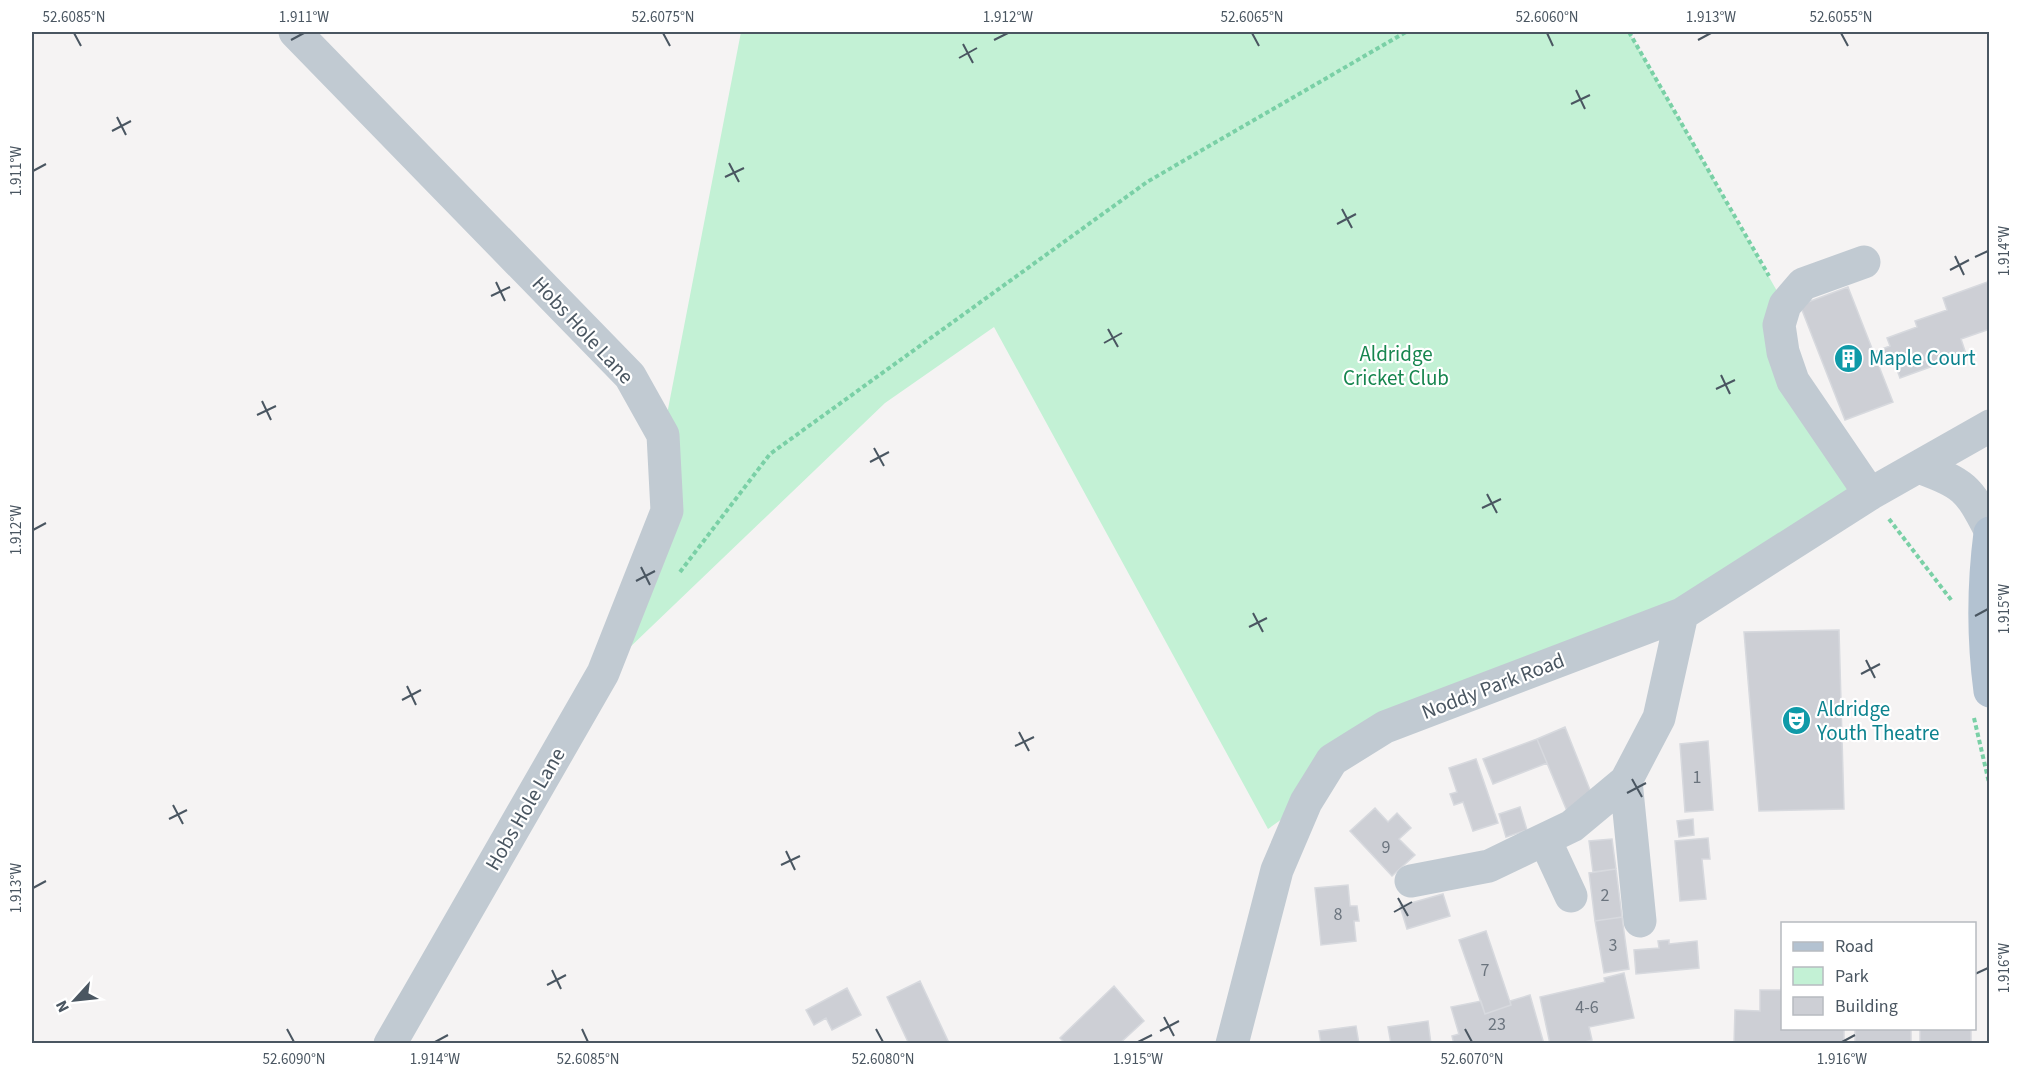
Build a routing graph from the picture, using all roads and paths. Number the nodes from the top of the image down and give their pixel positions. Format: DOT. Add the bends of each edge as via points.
graph roads {
  1 [pos="295,32"];
  2 [pos="1406,32"];
  3 [pos="1629,32"];
  4 [pos="1864,262"];
  5 [pos="1785,305"];
  6 [pos="1989,426"];
  7 [pos="1919,467"];
  8 [pos="1870,494"];
  9 [pos="1989,532"];
  10 [pos="676,578"];
  11 [pos="1957,607"];
  12 [pos="1682,614"];
  13 [pos="1981,700"];
  14 [pos="1626,782"];
  15 [pos="1989,788"];
  16 [pos="1545,840"];
  17 [pos="1411,881"];
  18 [pos="1571,896"];
  19 [pos="1640,921"];
  20 [pos="390,1044"];
  21 [pos="1232,1044"];
  1 -- 20 [label="street, Hobs Hole Lane" via="630,376 663,435 667,511 603,672"];
  2 -- 10 [label="path" via="1147,182 770,454"];
  3 -- 5 [label="path"];
  4 -- 5 [label="street" via="1803,284"];
  5 -- 8 [label="street" via="1779,325 1793,381"];
  6 -- 7 [label="street, Noddy Park Road"];
  7 -- 8 [label="street, Noddy Park Road"];
  7 -- 9 [label="street" via="1962,486 1975,502"];
  8 -- 11 [label="path"];
  8 -- 12 [label="street, Noddy Park Road"];
  9 -- 13 [label="main road"];
  12 -- 14 [label="street" via="1659,718"];
  12 -- 21 [label="street, Noddy Park Road" via="1385,727 1332,760 1306,802 1277,870"];
  13 -- 15 [label="path"];
  14 -- 16 [label="street" via="1572,826"];
  14 -- 19 [label="street"];
  16 -- 17 [label="street" via="1489,866"];
  16 -- 18 [label="street"];
}
